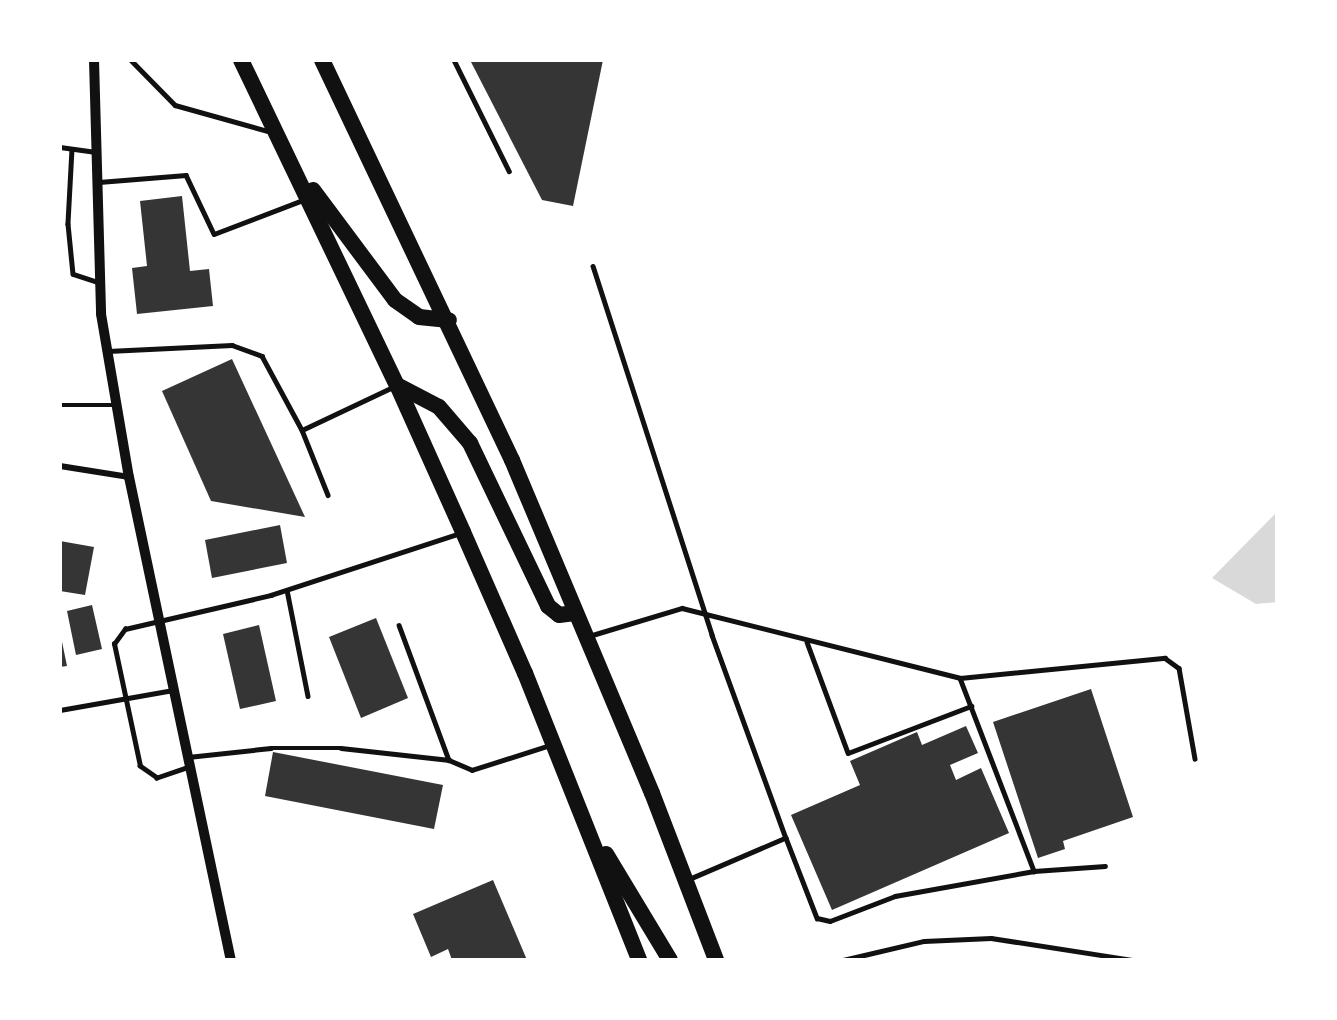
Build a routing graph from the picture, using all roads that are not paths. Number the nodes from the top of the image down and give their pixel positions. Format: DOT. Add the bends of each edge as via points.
graph roads {
  1 [pos="94,60"];
  2 [pos="131,60"];
  3 [pos="241,60"];
  4 [pos="322,60"];
  5 [pos="454,60"];
  6 [pos="277,134"];
  7 [pos="60,147"];
  8 [pos="72,149"];
  9 [pos="96,153"];
  10 [pos="290,160"];
  11 [pos="509,171"];
  12 [pos="99,182"];
  13 [pos="309,198"];
  14 [pos="594,266"];
  15 [pos="101,282"];
  16 [pos="449,320"];
  17 [pos="107,351"];
  18 [pos="398,385"];
  19 [pos="60,405"];
  20 [pos="117,405"];
  21 [pos="302,430"];
  22 [pos="60,466"];
  23 [pos="129,477"];
  24 [pos="328,495"];
  25 [pos="463,532"];
  26 [pos="287,590"];
  27 [pos="576,613"];
  28 [pos="706,613"];
  29 [pos="159,618"];
  30 [pos="399,625"];
  31 [pos="586,637"];
  32 [pos="807,642"];
  33 [pos="960,678"];
  34 [pos="174,690"];
  35 [pos="308,696"];
  36 [pos="125,700"];
  37 [pos="971,706"];
  38 [pos="60,710"];
  39 [pos="554,744"];
  40 [pos="1195,759"];
  41 [pos="448,760"];
  42 [pos="189,762"];
  43 [pos="583,815"];
  44 [pos="786,838"];
  45 [pos="1105,866"];
  46 [pos="1034,871"];
  47 [pos="686,881"];
  48 [pos="231,960"];
  49 [pos="639,960"];
  50 [pos="670,960"];
  51 [pos="716,960"];
  52 [pos="843,960"];
  53 [pos="1133,960"];
  1 -- 9 [label="street"];
  2 -- 6 [label="lane" via="175,105"];
  3 -- 6 [label="highway"];
  4 -- 16 [label="highway"];
  5 -- 11 [label="lane"];
  6 -- 10 [label="highway"];
  7 -- 8 [label="lane"];
  8 -- 9 [label="lane"];
  8 -- 15 [label="lane" via="68,224 73,274"];
  9 -- 12 [label="street"];
  10 -- 13 [label="highway"];
  10 -- 16 [label="highway" via="395,300 419,317"];
  12 -- 13 [label="lane" via="186,175 214,234"];
  12 -- 15 [label="street"];
  13 -- 18 [label="highway"];
  14 -- 28 [label="lane"];
  15 -- 17 [label="street"];
  16 -- 27 [label="highway"];
  17 -- 20 [label="street"];
  17 -- 21 [label="lane" via="232,345 262,356"];
  18 -- 21 [label="lane"];
  18 -- 25 [label="highway"];
  18 -- 27 [label="highway" via="439,407 470,443 548,606 559,615"];
  19 -- 20 [label="lane"];
  20 -- 23 [label="street"];
  21 -- 24 [label="lane"];
  22 -- 23 [label="street"];
  23 -- 29 [label="street"];
  25 -- 26 [label="lane"];
  25 -- 39 [label="highway"];
  26 -- 29 [label="lane"];
  26 -- 35 [label="lane"];
  27 -- 31 [label="highway"];
  28 -- 31 [label="lane" via="682,608"];
  28 -- 32 [label="lane"];
  28 -- 44 [label="lane"];
  29 -- 34 [label="street"];
  29 -- 36 [label="lane" via="125,629 114,644"];
  30 -- 41 [label="lane"];
  31 -- 47 [label="highway"];
  32 -- 33 [label="lane"];
  32 -- 37 [label="lane" via="848,753"];
  33 -- 37 [label="lane"];
  33 -- 40 [label="lane" via="1165,658 1179,668"];
  34 -- 36 [label="lane"];
  34 -- 42 [label="street"];
  36 -- 38 [label="lane"];
  36 -- 42 [label="lane" via="140,766 157,778"];
  37 -- 46 [label="lane"];
  39 -- 41 [label="lane" via="472,770"];
  39 -- 43 [label="highway"];
  41 -- 42 [label="lane" via="341,748 272,748"];
  42 -- 48 [label="street"];
  43 -- 49 [label="highway"];
  43 -- 50 [label="highway"];
  44 -- 46 [label="lane" via="817,918 830,921 895,896"];
  44 -- 47 [label="lane"];
  45 -- 46 [label="lane"];
  47 -- 51 [label="highway"];
  52 -- 53 [label="lane" via="924,941 991,938"];
}
